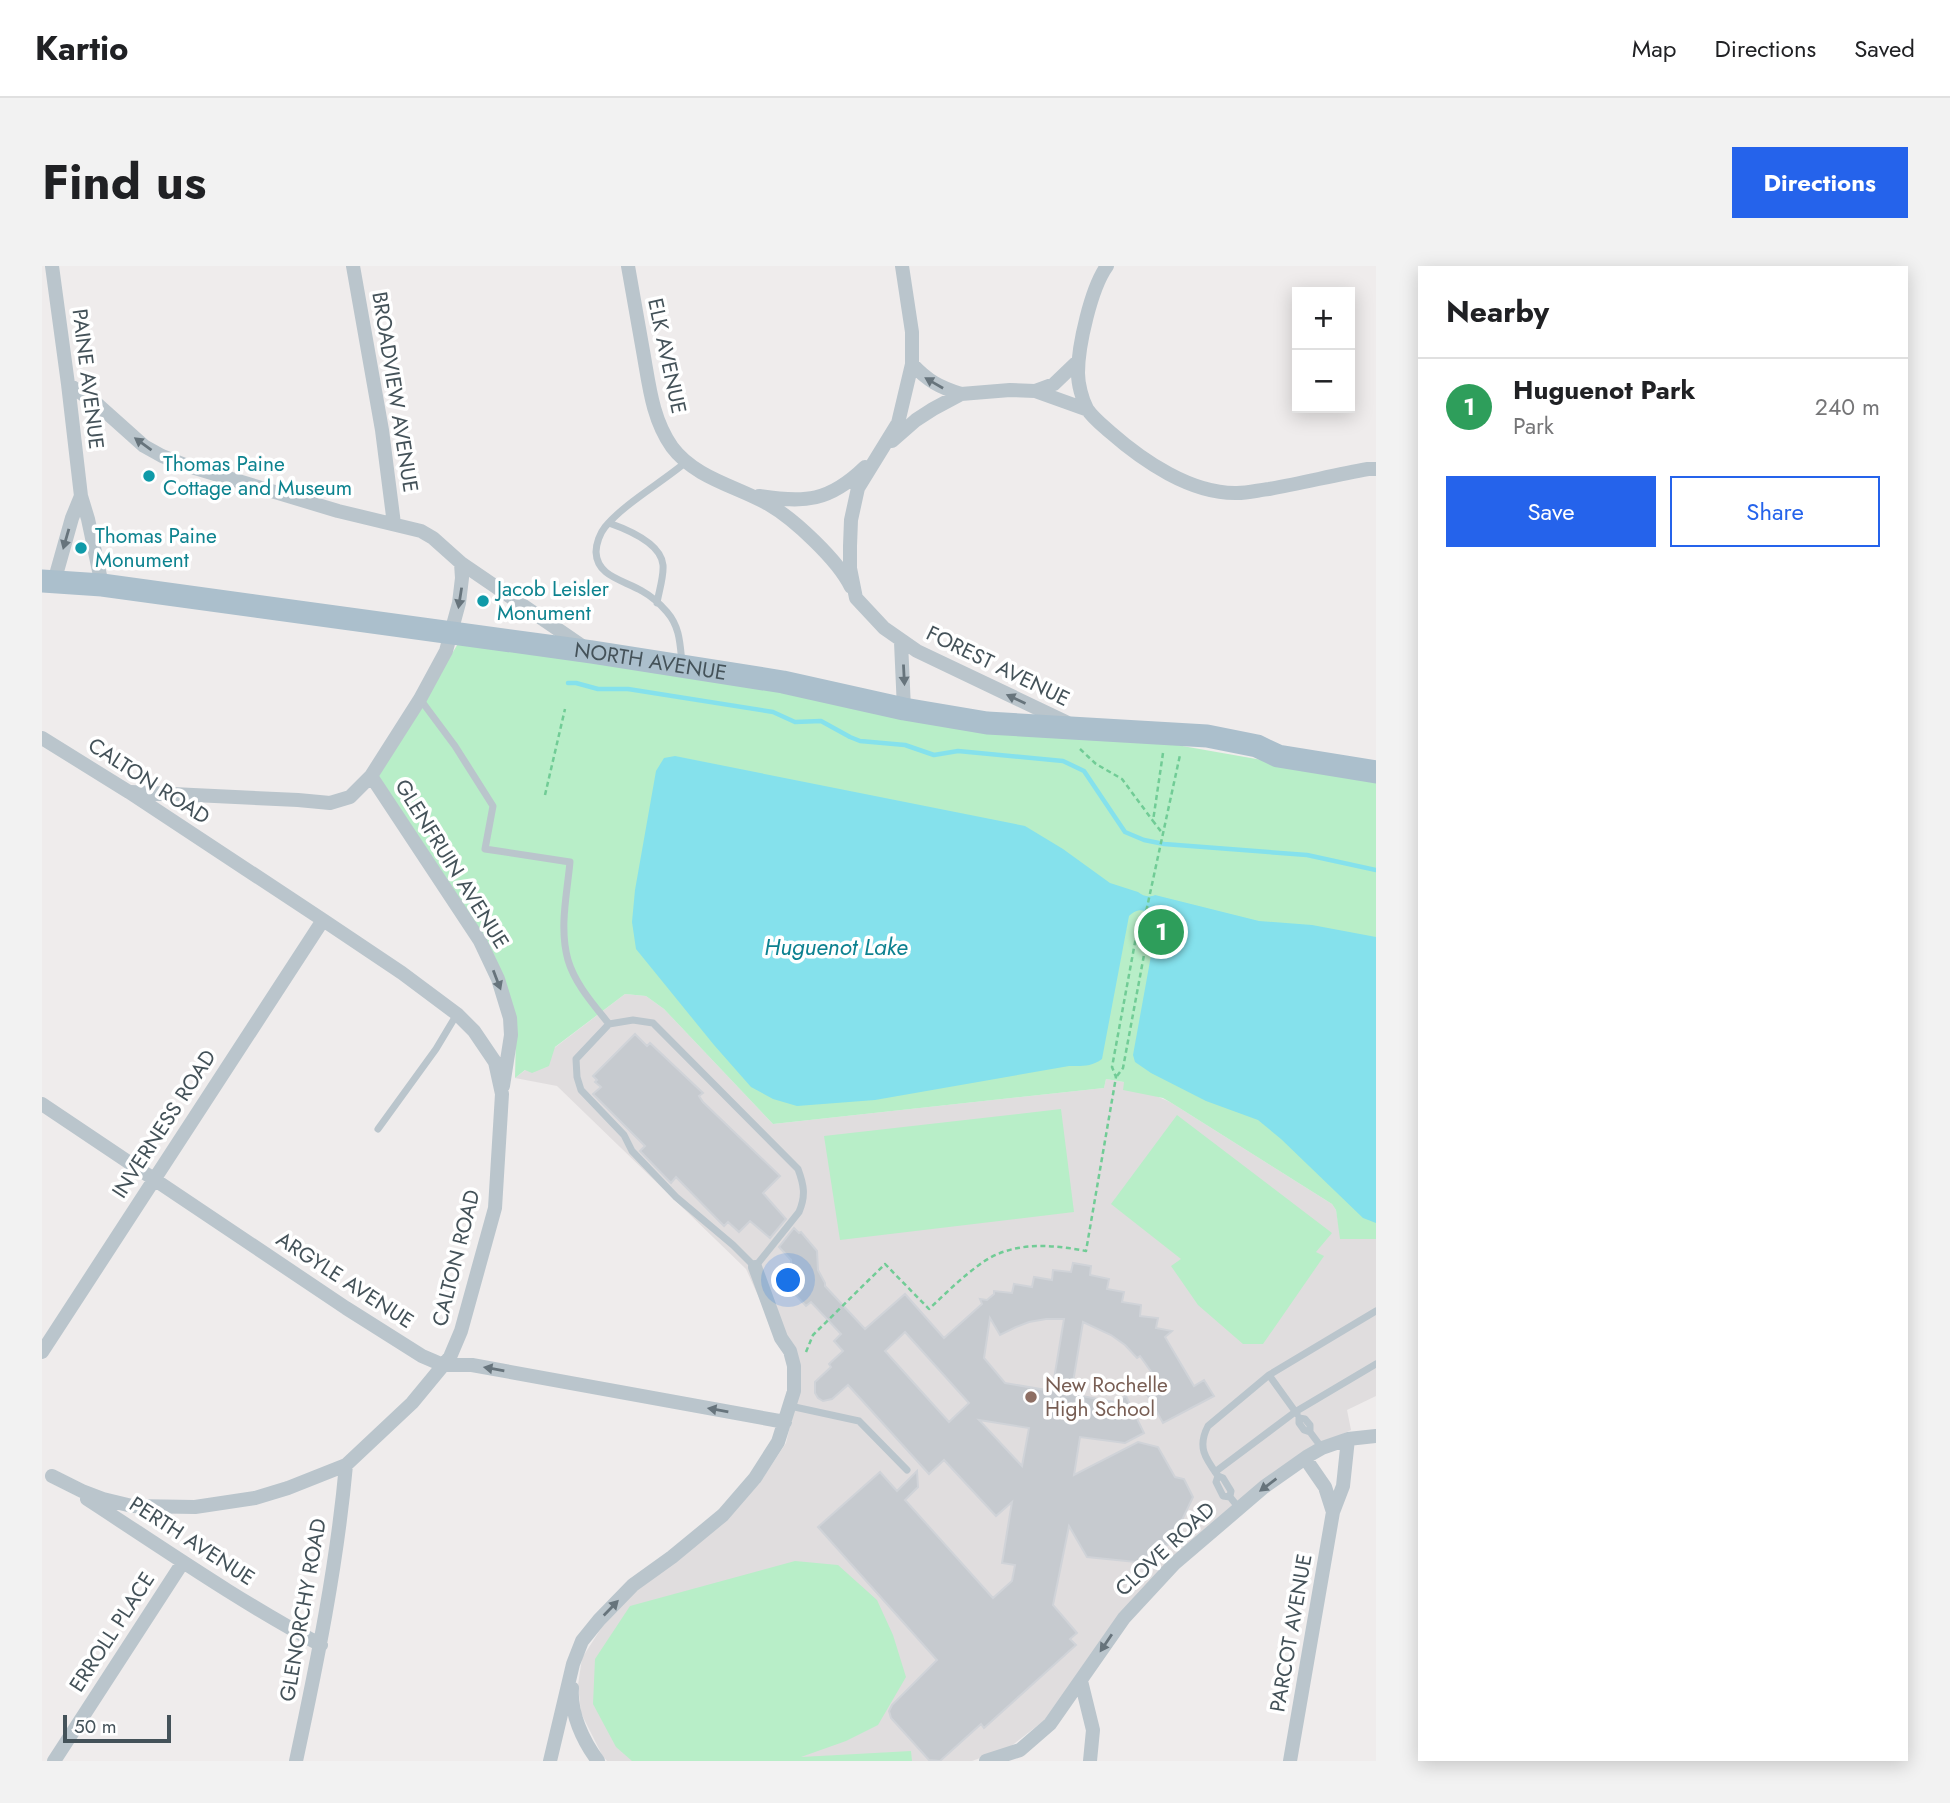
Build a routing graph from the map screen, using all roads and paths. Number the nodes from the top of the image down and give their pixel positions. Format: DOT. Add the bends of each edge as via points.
graph roads {
  1 [pos="52,266"];
  2 [pos="353,266"];
  3 [pos="628,266"];
  4 [pos="902,266"];
  5 [pos="1107,266"];
  6 [pos="1079,362"];
  7 [pos="912,364"];
  8 [pos="68,384"];
  9 [pos="1035,391"];
  10 [pos="961,394"];
  11 [pos="1088,410"];
  12 [pos="880,452"];
  13 [pos="686,462"];
  14 [pos="1376,469"];
  15 [pos="747,494"];
  16 [pos="81,496"];
  17 [pos="609,523"];
  18 [pos="394,524"];
  19 [pos="461,563"];
  20 [pos="48,581"];
  21 [pos="102,586"];
  22 [pos="856,598"];
  23 [pos="657,603"];
  24 [pos="452,633"];
  25 [pos="901,642"];
  26 [pos="592,652"];
  27 [pos="682,667"];
  28 [pos="420,699"];
  29 [pos="565,709"];
  30 [pos="904,709"];
  31 [pos="42,738"];
  32 [pos="1079,739"];
  33 [pos="1257,746"];
  34 [pos="1163,753"];
  35 [pos="1180,755"];
  36 [pos="1376,758"];
  37 [pos="1376,772"];
  38 [pos="371,776"];
  39 [pos="129,792"];
  40 [pos="545,795"];
  41 [pos="1153,821"];
  42 [pos="1163,834"];
  43 [pos="1146,912"];
  44 [pos="323,920"];
  45 [pos="457,1014"];
  46 [pos="609,1024"];
  47 [pos="1116,1077"];
  48 [pos="502,1094"];
  49 [pos="42,1104"];
  50 [pos="378,1129"];
  51 [pos="154,1178"];
  52 [pos="755,1267"];
  53 [pos="1376,1311"];
  54 [pos="42,1352"];
  55 [pos="804,1358"];
  56 [pos="1376,1364"];
  57 [pos="443,1365"];
  58 [pos="1269,1375"];
  59 [pos="790,1406"];
  60 [pos="1297,1415"];
  61 [pos="785,1422"];
  62 [pos="1376,1436"];
  63 [pos="1348,1439"];
  64 [pos="1322,1448"];
  65 [pos="1305,1458"];
  66 [pos="346,1465"];
  67 [pos="907,1470"];
  68 [pos="47,1473"];
  69 [pos="1216,1474"];
  70 [pos="1239,1509"];
  71 [pos="1333,1512"];
  72 [pos="183,1562"];
  73 [pos="321,1645"];
  74 [pos="573,1664"];
  75 [pos="1081,1681"];
  76 [pos="54,1761"];
  77 [pos="296,1761"];
  78 [pos="550,1761"];
  79 [pos="598,1761"];
  80 [pos="986,1761"];
  81 [pos="1090,1761"];
  82 [pos="1290,1761"];
  1 -- 8 [label="street, PAINE AVENUE"];
  2 -- 18 [label="street, BROADVIEW AVENUE"];
  3 -- 13 [label="street, ELK AVENUE" via="653,407 662,430"];
  4 -- 7 [label="street"];
  5 -- 6 [label="street" via="1093,295"];
  6 -- 9 [label="street" via="1054,384"];
  6 -- 11 [label="street" via="1078,377"];
  10 -- 7 [label="street, one-way" via="925,378"];
  7 -- 12 [label="street" via="898,423"];
  8 -- 16 [label="street, PAINE AVENUE"];
  18 -- 8 [label="street, one-way" via="162,456"];
  9 -- 10 [label="street"];
  9 -- 11 [label="street"];
  10 -- 12 [label="street" via="916,420"];
  11 -- 14 [label="street" via="1128,448 1209,490 1238,494"];
  12 -- 15 [label="street, ELK AVENUE" via="853,479 812,499"];
  12 -- 22 [label="street" via="858,488 851,520 850,568"];
  13 -- 15 [label="street, ELK AVENUE"];
  13 -- 17 [label="lane"];
  15 -- 22 [label="street, ELK AVENUE" via="787,516 824,552"];
  16 -- 20 [label="street, PAINE AVENUE, one-way"];
  16 -- 21 [label="street, PAINE AVENUE"];
  17 -- 23 [label="lane" via="658,550 663,565"];
  17 -- 23 [label="lane" via="596,548 598,565"];
  18 -- 19 [label="street" via="421,531"];
  19 -- 24 [label="street, one-way" via="460,603"];
  19 -- 26 [label="street"];
  20 -- 21 [label="main road, NORTH AVENUE"];
  21 -- 24 [label="main road, NORTH AVENUE"];
  22 -- 25 [label="street, FOREST AVENUE"];
  23 -- 27 [label="lane" via="668,612 679,633"];
  24 -- 26 [label="main road, NORTH AVENUE"];
  24 -- 28 [label="street, GLENFRUIN AVENUE"];
  25 -- 30 [label="street, FOREST AVENUE, one-way"];
  32 -- 25 [label="street, FOREST AVENUE, one-way"];
  26 -- 27 [label="main road, NORTH AVENUE"];
  27 -- 30 [label="main road, NORTH AVENUE" via="783,682"];
  28 -- 38 [label="street, GLENFRUIN AVENUE"];
  28 -- 46 [label="lane" via="494,806 485,849 570,862 564,926 568,961"];
  29 -- 40 [label="path"];
  30 -- 32 [label="main road, NORTH AVENUE"];
  31 -- 39 [label="street, CALTON ROAD"];
  32 -- 33 [label="main road, NORTH AVENUE" via="1207,736"];
  32 -- 41 [label="path" via="1096,764 1122,779"];
  33 -- 36 [label="main road, NORTH AVENUE" via="1282,743"];
  33 -- 37 [label="main road, NORTH AVENUE" via="1278,756"];
  34 -- 41 [label="path"];
  35 -- 42 [label="path"];
  38 -- 39 [label="street" via="350,797 330,803"];
  38 -- 48 [label="street, GLENFRUIN AVENUE, one-way" via="480,941 498,979 511,1035"];
  39 -- 44 [label="street, CALTON ROAD"];
  41 -- 42 [label="path"];
  42 -- 43 [label="path"];
  43 -- 47 [label="path" via="1149,928 1124,1069"];
  43 -- 47 [label="path" via="1138,926 1111,1067"];
  44 -- 45 [label="street, CALTON ROAD"];
  44 -- 51 [label="street, INVERNESS ROAD"];
  45 -- 48 [label="street, CALTON ROAD" via="495,1062"];
  45 -- 50 [label="lane"];
  46 -- 52 [label="lane" via="576,1059 581,1090 676,1197"];
  46 -- 52 [label="lane" via="653,1023 798,1169 804,1191 799,1212"];
  47 -- 55 [label="path" via="1086,1251 1031,1245 994,1256 929,1309 885,1264 814,1335"];
  48 -- 57 [label="street, CALTON ROAD" via="495,1208 461,1331"];
  49 -- 51 [label="street, ARGYLE AVENUE"];
  51 -- 54 [label="street, INVERNESS ROAD"];
  51 -- 57 [label="street, ARGYLE AVENUE" via="346,1308"];
  52 -- 59 [label="street" via="794,1366"];
  53 -- 58 [label="lane"];
  56 -- 60 [label="lane"];
  61 -- 57 [label="street, ARGYLE AVENUE, one-way" via="472,1365"];
  57 -- 66 [label="street, CALTON ROAD" via="412,1403"];
  58 -- 60 [label="lane"];
  58 -- 69 [label="lane" via="1202,1436 1202,1448"];
  59 -- 61 [label="street"];
  59 -- 67 [label="lane" via="859,1421"];
  60 -- 64 [label="lane" via="1310,1424 1310,1432"];
  60 -- 69 [label="lane"];
  74 -- 61 [label="street, one-way" via="582,1641 633,1585 731,1506 755,1478"];
  62 -- 63 [label="street, CLOVE ROAD"];
  63 -- 64 [label="street, CLOVE ROAD"];
  63 -- 71 [label="street, PARCOT AVENUE" via="1343,1486"];
  64 -- 65 [label="street, CLOVE ROAD"];
  65 -- 70 [label="street, CLOVE ROAD, one-way"];
  65 -- 71 [label="street" via="1325,1487"];
  66 -- 68 [label="street, CALTON ROAD" via="255,1498 195,1507 132,1506 82,1492"];
  66 -- 73 [label="street, GLENORCHY ROAD"];
  68 -- 72 [label="street, PERTH AVENUE"];
  69 -- 70 [label="lane" via="1223,1478"];
  70 -- 75 [label="street, CLOVE ROAD, one-way" via="1174,1564 1124,1618"];
  71 -- 82 [label="street, PARCOT AVENUE"];
  72 -- 73 [label="street, PERTH AVENUE"];
  72 -- 76 [label="street, ERROLL PLACE"];
  73 -- 77 [label="street, GLENORCHY ROAD"];
  74 -- 78 [label="street"];
  74 -- 79 [label="street" via="575,1715"];
  75 -- 80 [label="street, CLOVE ROAD" via="1050,1724 1020,1750"];
  75 -- 81 [label="street" via="1093,1730"];
}
